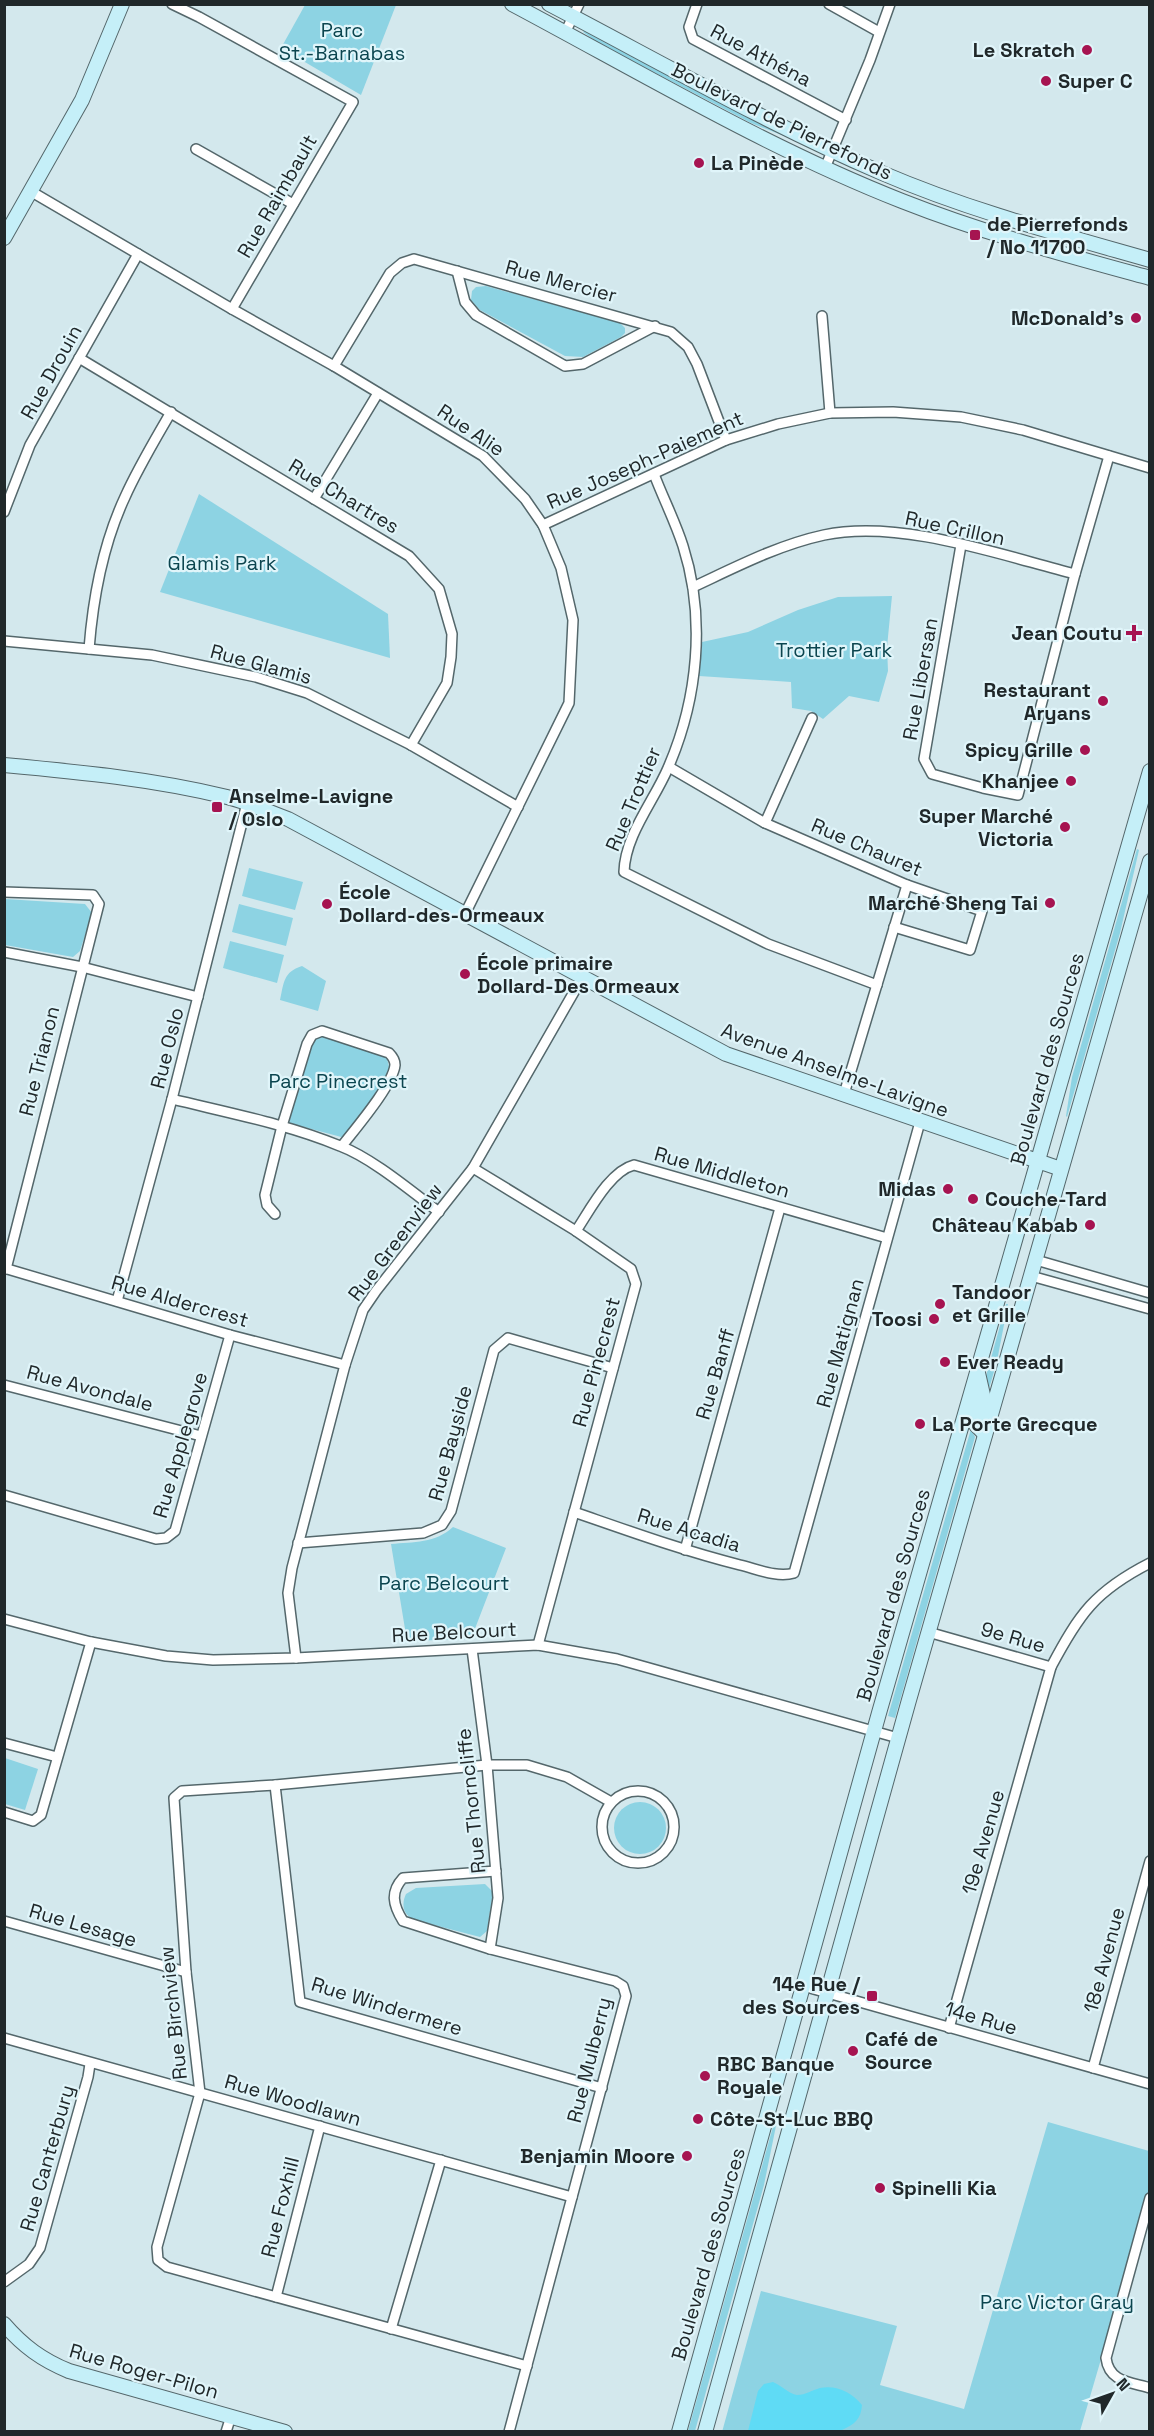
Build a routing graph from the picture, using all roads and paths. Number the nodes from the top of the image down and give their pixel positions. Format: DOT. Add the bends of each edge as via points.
graph roads {
  1 [pos="122,4"];
  2 [pos="172,4"];
  3 [pos="512,4"];
  4 [pos="549,4"];
  5 [pos="697,4"];
  6 [pos="829,4"];
  7 [pos="890,4"];
  8 [pos="576,11"];
  9 [pos="879,32"];
  10 [pos="565,33"];
  11 [pos="846,120"];
  12 [pos="196,149"];
  13 [pos="833,152"];
  14 [pos="825,168"];
  15 [pos="32,192"];
  16 [pos="293,204"];
  17 [pos="4,238"];
  18 [pos="138,254"];
  19 [pos="1149,260"];
  20 [pos="457,271"];
  21 [pos="1149,278"];
  22 [pos="232,309"];
  23 [pos="822,316"];
  24 [pos="655,326"];
  25 [pos="79,358"];
  26 [pos="334,366"];
  27 [pos="378,393"];
  28 [pos="171,412"];
  29 [pos="830,413"];
  30 [pos="726,440"];
  31 [pos="1109,456"];
  32 [pos="1149,468"];
  33 [pos="654,474"];
  34 [pos="314,499"];
  35 [pos="4,512"];
  36 [pos="543,525"];
  37 [pos="961,545"];
  38 [pos="1075,574"];
  39 [pos="693,587"];
  40 [pos="4,641"];
  41 [pos="89,649"];
  42 [pos="812,718"];
  43 [pos="411,745"];
  44 [pos="4,765"];
  45 [pos="669,767"];
  46 [pos="1149,771"];
  47 [pos="247,803"];
  48 [pos="518,807"];
  49 [pos="765,823"];
  50 [pos="1149,861"];
  51 [pos="907,885"];
  52 [pos="4,892"];
  53 [pos="465,914"];
  54 [pos="894,927"];
  55 [pos="4,952"];
  56 [pos="82,967"];
  57 [pos="582,978"];
  58 [pos="877,985"];
  59 [pos="198,997"];
  60 [pos="844,1094"];
  61 [pos="172,1099"];
  62 [pos="920,1122"];
  63 [pos="282,1126"];
  64 [pos="342,1146"];
  65 [pos="1038,1162"];
  66 [pos="474,1168"];
  67 [pos="1061,1169"];
  68 [pos="780,1208"];
  69 [pos="440,1212"];
  70 [pos="275,1214"];
  71 [pos="576,1231"];
  72 [pos="887,1238"];
  73 [pos="1036,1260"];
  74 [pos="5,1269"];
  75 [pos="1032,1276"];
  76 [pos="1149,1293"];
  77 [pos="117,1301"];
  78 [pos="1149,1309"];
  79 [pos="230,1335"];
  80 [pos="345,1365"];
  81 [pos="613,1368"];
  82 [pos="978,1371"];
  83 [pos="4,1385"];
  84 [pos="985,1434"];
  85 [pos="201,1436"];
  86 [pos="4,1495"];
  87 [pos="574,1512"];
  88 [pos="297,1543"];
  89 [pos="685,1550"];
  90 [pos="1149,1563"];
  91 [pos="794,1573"];
  92 [pos="4,1619"];
  93 [pos="928,1632"];
  94 [pos="91,1642"];
  95 [pos="538,1645"];
  96 [pos="472,1649"];
  97 [pos="296,1658"];
  98 [pos="1051,1667"];
  99 [pos="875,1731"];
  100 [pos="898,1738"];
  101 [pos="4,1743"];
  102 [pos="57,1757"];
  103 [pos="487,1764"];
  104 [pos="275,1785"];
  105 [pos="611,1802"];
  106 [pos="4,1812"];
  107 [pos="1149,1861"];
  108 [pos="496,1871"];
  109 [pos="4,1921"];
  110 [pos="490,1948"];
  111 [pos="186,1972"];
  112 [pos="803,1986"];
  113 [pos="827,1993"];
  114 [pos="950,2028"];
  115 [pos="4,2038"];
  116 [pos="90,2064"];
  117 [pos="1093,2068"];
  118 [pos="1149,2084"];
  119 [pos="602,2088"];
  120 [pos="200,2093"];
  121 [pos="320,2126"];
  122 [pos="441,2160"];
  123 [pos="572,2197"];
  124 [pos="1149,2198"];
  125 [pos="4,2282"];
  126 [pos="276,2297"];
  127 [pos="4,2324"];
  128 [pos="391,2328"];
  129 [pos="526,2366"];
  130 [pos="1149,2388"];
  131 [pos="231,2416"];
  132 [pos="226,2432"];
  133 [pos="285,2432"];
  134 [pos="509,2432"];
  135 [pos="679,2432"];
  136 [pos="705,2432"];
  1 -- 15 [label="main road" via="78,107"];
  2 -- 16 [label="street, Rue Raimbault" via="354,102"];
  3 -- 10 [label="main road, Boulevard de Pierrefonds"];
  4 -- 8 [label="main road, Boulevard de Pierrefonds"];
  5 -- 11 [label="street, Rue Athéna" via="689,27 693,39"];
  6 -- 9 [label="street"];
  7 -- 9 [label="street"];
  8 -- 10 [label="street"];
  8 -- 13 [label="main road, Boulevard de Pierrefonds"];
  9 -- 11 [label="street"];
  10 -- 14 [label="main road, Boulevard de Pierrefonds"];
  11 -- 13 [label="street"];
  12 -- 16 [label="street"];
  13 -- 14 [label="street"];
  13 -- 19 [label="main road, Boulevard de Pierrefonds" via="982,211"];
  14 -- 21 [label="main road, Boulevard de Pierrefonds" via="964,224"];
  15 -- 17 [label="main road"];
  15 -- 18 [label="street, Rue Alie"];
  16 -- 22 [label="street, Rue Raimbault"];
  18 -- 22 [label="street, Rue Alie"];
  18 -- 25 [label="street, Rue Drouin"];
  20 -- 24 [label="street, Rue Mercier"];
  20 -- 24 [label="street" via="465,302 476,315 565,366 584,364"];
  20 -- 26 [label="street, Rue Mercier" via="414,259 402,263 390,273"];
  22 -- 26 [label="street, Rue Alie"];
  23 -- 29 [label="street"];
  24 -- 30 [label="street, Rue Mercier" via="671,332 688,348"];
  25 -- 28 [label="street, Rue Chartres"];
  25 -- 35 [label="street, Rue Drouin" via="30,445"];
  26 -- 27 [label="street, Rue Alie"];
  27 -- 34 [label="street"];
  27 -- 36 [label="street, Rue Alie" via="483,456 525,499"];
  28 -- 34 [label="street, Rue Chartres"];
  28 -- 41 [label="street" via="124,499 98,580"];
  29 -- 30 [label="street, Rue Joseph-Paiement"];
  29 -- 31 [label="street, Rue Joseph-Paiement" via="961,417 1023,430"];
  30 -- 33 [label="street, Rue Joseph-Paiement"];
  31 -- 32 [label="street, Rue Joseph-Paiement"];
  31 -- 38 [label="street, Rue Libersan"];
  33 -- 36 [label="street, Rue Joseph-Paiement"];
  33 -- 39 [label="street, Rue Trottier"];
  34 -- 43 [label="street, Rue Chartres" via="409,556 439,589 452,634 452,657 447,684"];
  36 -- 48 [label="street, Rue Alie" via="561,568 573,620 569,703"];
  37 -- 38 [label="street, Rue Crillon"];
  37 -- 38 [label="street, Rue Libersan" via="924,759 932,774 983,788 1018,795"];
  37 -- 39 [label="street, Rue Crillon" via="920,535 825,535 775,550"];
  39 -- 45 [label="street, Rue Trottier" via="697,632 690,702"];
  40 -- 41 [label="street, Rue Glamis"];
  41 -- 43 [label="street, Rue Glamis" via="152,655 256,677 307,693"];
  42 -- 49 [label="street"];
  43 -- 48 [label="street, Rue Glamis"];
  44 -- 47 [label="main road, Avenue Anselme-Lavigne" via="119,776"];
  45 -- 49 [label="street, Rue Chauret"];
  45 -- 58 [label="street, Rue Trottier" via="624,855 624,872 768,945"];
  46 -- 65 [label="main road, Boulevard des Sources"];
  47 -- 53 [label="main road, Avenue Anselme-Lavigne" via="288,819"];
  47 -- 59 [label="street, Rue Oslo"];
  48 -- 53 [label="street, Rue Alie"];
  49 -- 51 [label="street, Rue Chauret"];
  50 -- 67 [label="main road"];
  51 -- 54 [label="street"];
  51 -- 54 [label="street, Rue Chauret" via="982,911 970,950"];
  52 -- 56 [label="street, Rue Trianon" via="93,895 99,904"];
  53 -- 57 [label="main road, Avenue Anselme-Lavigne"];
  54 -- 58 [label="street"];
  55 -- 56 [label="street"];
  56 -- 59 [label="street"];
  56 -- 74 [label="street, Rue Trianon"];
  57 -- 60 [label="main road, Avenue Anselme-Lavigne" via="726,1054"];
  57 -- 66 [label="street, Rue Greenview"];
  58 -- 60 [label="street"];
  59 -- 61 [label="street, Rue Oslo"];
  60 -- 62 [label="main road, Avenue Anselme-Lavigne"];
  61 -- 63 [label="street"];
  61 -- 77 [label="street, Rue Oslo"];
  62 -- 65 [label="main road, Avenue Anselme-Lavigne"];
  62 -- 72 [label="street, Rue Matignan"];
  63 -- 64 [label="street"];
  63 -- 64 [label="street" via="312,1035 322,1031 389,1053 395,1065 390,1081"];
  63 -- 70 [label="street" via="265,1195"];
  64 -- 69 [label="street"];
  65 -- 67 [label="main road, Avenue Anselme-Lavigne"];
  65 -- 82 [label="main road, Boulevard des Sources"];
  66 -- 69 [label="street, Rue Greenview"];
  66 -- 71 [label="street, Rue Pinecrest"];
  67 -- 73 [label="main road"];
  68 -- 71 [label="street, Rue Middleton" via="634,1165 614,1176"];
  68 -- 72 [label="street, Rue Middleton"];
  68 -- 89 [label="street, Rue Banff"];
  69 -- 80 [label="street, Rue Greenview" via="363,1310"];
  71 -- 81 [label="street, Rue Pinecrest" via="630,1269 636,1284"];
  72 -- 91 [label="street, Rue Matignan"];
  73 -- 75 [label="main road"];
  73 -- 76 [label="street"];
  74 -- 77 [label="street, Rue Aldercrest"];
  75 -- 78 [label="street"];
  75 -- 84 [label="main road"];
  77 -- 79 [label="street, Rue Aldercrest"];
  79 -- 80 [label="street, Rue Aldercrest"];
  79 -- 85 [label="street, Rue Applegrove"];
  80 -- 88 [label="street, Rue Greenview"];
  81 -- 87 [label="street, Rue Pinecrest"];
  81 -- 88 [label="street, Rue Bayside" via="508,1338 494,1350 451,1511 442,1525 423,1533"];
  82 -- 84 [label="main road" via="983,1392 976,1425"];
  82 -- 99 [label="main road, Boulevard des Sources"];
  83 -- 85 [label="street, Rue Avondale"];
  84 -- 93 [label="main road"];
  85 -- 86 [label="street, Rue Applegrove" via="175,1531 166,1538 156,1539"];
  87 -- 89 [label="street, Rue Acadia"];
  87 -- 95 [label="street, Rue Pinecrest"];
  88 -- 97 [label="street, Rue Greenview" via="288,1593"];
  89 -- 91 [label="street, Rue Acadia" via="785,1576"];
  90 -- 98 [label="street, 9e Rue" via="1122,1577 1095,1599 1072,1627"];
  92 -- 94 [label="street, Rue Belcourt"];
  93 -- 98 [label="street, 9e Rue"];
  93 -- 100 [label="main road"];
  94 -- 97 [label="street, Rue Belcourt" via="213,1660"];
  94 -- 102 [label="street"];
  95 -- 96 [label="street, Rue Belcourt"];
  95 -- 99 [label="street, Rue Belcourt" via="617,1659"];
  96 -- 97 [label="street, Rue Belcourt"];
  96 -- 103 [label="street, Rue Thorncliffe"];
  98 -- 114 [label="street, 19e Avenue"];
  99 -- 100 [label="street, Rue Belcourt"];
  99 -- 112 [label="main road, Boulevard des Sources"];
  100 -- 113 [label="main road"];
  101 -- 102 [label="street"];
  102 -- 106 [label="street" via="41,1815 33,1821"];
  103 -- 104 [label="street, Rue Birchview"];
  103 -- 105 [label="street, Rue Birchview" via="527,1765 567,1777"];
  103 -- 108 [label="street, Rue Thorncliffe"];
  104 -- 111 [label="street, Rue Birchview" via="182,1791 174,1798"];
  104 -- 119 [label="street, Rue Windermere" via="300,2002"];
  105 -- 105 [label="street" via="631,1791 654,1794 663,1800 670,1809 675,1832 665,1852 643,1863 630,1862 609,1849 602,1825"];
  107 -- 117 [label="street, 18e Avenue"];
  108 -- 110 [label="street, Rue Thorncliffe" via="498,1898"];
  108 -- 110 [label="street, Rue Mulberry" via="403,1878 393,1899 403,1921"];
  109 -- 111 [label="street, Rue Lesage"];
  110 -- 119 [label="street, Rue Mulberry" via="623,1986 626,1996"];
  111 -- 120 [label="street, Rue Birchview"];
  112 -- 113 [label="street, 14e Rue"];
  112 -- 135 [label="main road, Boulevard des Sources"];
  113 -- 114 [label="street, 14e Rue"];
  113 -- 136 [label="main road"];
  114 -- 117 [label="street, 14e Rue"];
  115 -- 116 [label="street, Rue Woodlawn"];
  116 -- 120 [label="street, Rue Woodlawn"];
  116 -- 125 [label="street, Rue Canterbury" via="40,2248 29,2264"];
  117 -- 118 [label="street, 14e Rue"];
  119 -- 123 [label="street, Rue Mulberry"];
  120 -- 121 [label="street, Rue Woodlawn"];
  120 -- 126 [label="street, Rue Birchview" via="157,2247 159,2259 167,2267"];
  121 -- 122 [label="street, Rue Woodlawn"];
  121 -- 126 [label="street, Rue Foxhill"];
  122 -- 123 [label="street, Rue Woodlawn"];
  122 -- 128 [label="street"];
  123 -- 129 [label="street, Rue Mulberry"];
  124 -- 130 [label="street" via="1106,2358 1107,2369 1117,2378"];
  126 -- 128 [label="street, Rue Birchview"];
  127 -- 131 [label="main road, Rue Roger-Pilon" via="19,2342 46,2362"];
  128 -- 129 [label="street, Rue Birchview"];
  129 -- 134 [label="street, Rue Mulberry"];
  131 -- 132 [label="street"];
  131 -- 133 [label="main road, Rue Roger-Pilon"];
}
